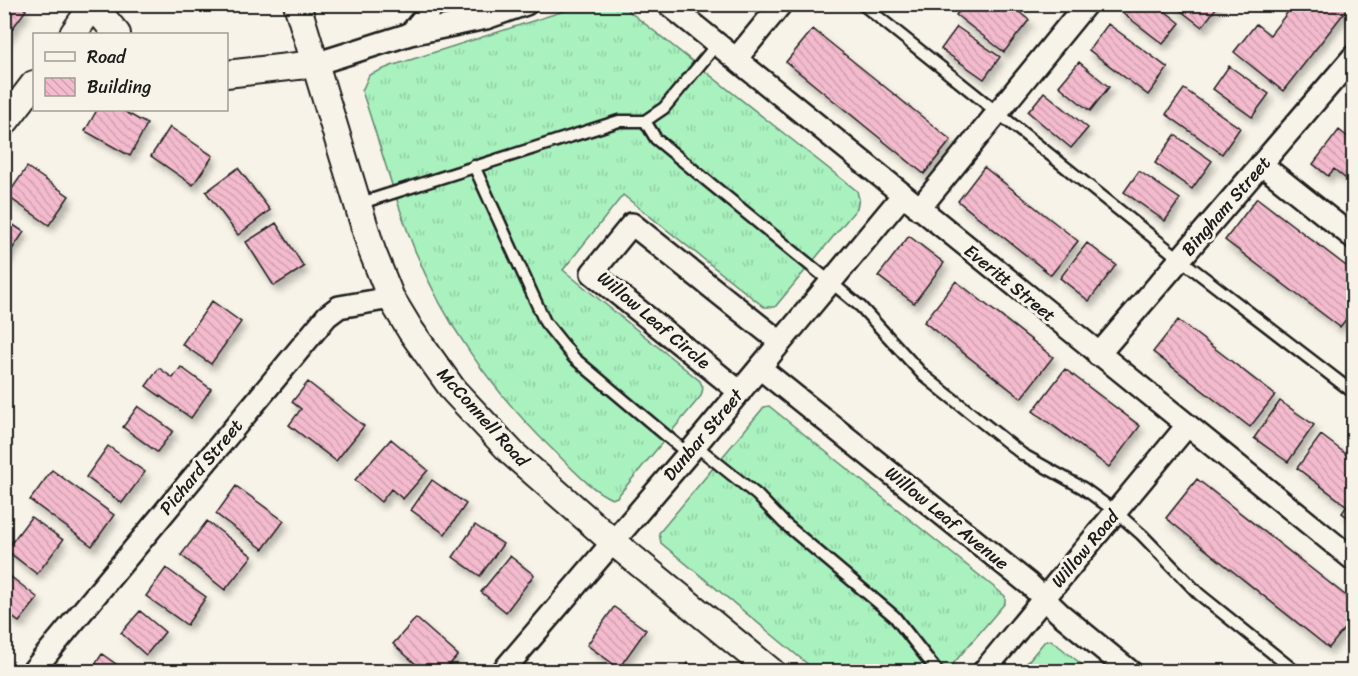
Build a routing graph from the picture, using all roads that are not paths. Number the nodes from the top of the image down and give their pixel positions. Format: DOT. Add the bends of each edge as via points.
graph roads {
  1 [pos="297,4"];
  2 [pos="435,4"];
  3 [pos="526,4"];
  4 [pos="668,4"];
  5 [pos="781,4"];
  6 [pos="862,4"];
  7 [pos="1086,4"];
  8 [pos="93,5"];
  9 [pos="74,33"];
  10 [pos="116,33"];
  11 [pos="410,34"];
  12 [pos="717,44"];
  13 [pos="1353,56"];
  14 [pos="736,59"];
  15 [pos="315,64"];
  16 [pos="228,74"];
  17 [pos="33,85"];
  18 [pos="997,113"];
  19 [pos="645,120"];
  20 [pos="4,123"];
  21 [pos="1262,164"];
  22 [pos="474,166"];
  23 [pos="902,196"];
  24 [pos="358,204"];
  25 [pos="919,209"];
  26 [pos="1353,238"];
  27 [pos="1180,259"];
  28 [pos="831,282"];
  29 [pos="391,298"];
  30 [pos="780,342"];
  31 [pos="1098,355"];
  32 [pos="760,368"];
  33 [pos="740,392"];
  34 [pos="1353,393"];
  35 [pos="1186,427"];
  36 [pos="692,449"];
  37 [pos="1116,512"];
  38 [pos="612,541"];
  39 [pos="1353,560"];
  40 [pos="1043,599"];
  41 [pos="32,672"];
  42 [pos="502,672"];
  43 [pos="772,672"];
  44 [pos="938,672"];
  45 [pos="983,672"];
  46 [pos="1131,672"];
  47 [pos="1296,672"];
  1 -- 15 [label="street, McConnell Road"];
  2 -- 11 [label="street"];
  3 -- 11 [label="street" via="486,18"];
  4 -- 12 [label="street, Everitt Street"];
  5 -- 14 [label="street"];
  6 -- 18 [label="lane"];
  7 -- 18 [label="street"];
  8 -- 9 [label="street"];
  8 -- 10 [label="street"];
  11 -- 15 [label="street"];
  12 -- 14 [label="street, Everitt Street"];
  12 -- 19 [label="lane" via="664,108"];
  13 -- 21 [label="street, Bingham Street"];
  14 -- 23 [label="street, Everitt Street"];
  15 -- 16 [label="street"];
  15 -- 24 [label="street, McConnell Road"];
  17 -- 20 [label="street"];
  18 -- 25 [label="street"];
  18 -- 27 [label="lane"];
  19 -- 22 [label="lane" via="619,121"];
  19 -- 28 [label="lane" via="656,139"];
  21 -- 26 [label="street"];
  21 -- 27 [label="street, Bingham Street"];
  22 -- 24 [label="lane"];
  22 -- 36 [label="lane" via="545,322 573,358"];
  23 -- 25 [label="street, Everitt Street"];
  23 -- 28 [label="street, Dunbar Street"];
  24 -- 29 [label="street, McConnell Road"];
  25 -- 31 [label="street, Everitt Street"];
  27 -- 31 [label="street, Bingham Street"];
  27 -- 34 [label="lane"];
  28 -- 30 [label="street, Dunbar Street"];
  28 -- 37 [label="lane" via="872,317 923,375 1022,454 1083,488"];
  29 -- 38 [label="street, McConnell Road" via="454,392 513,454"];
  29 -- 41 [label="street, Pichard Street" via="339,306 327,315"];
  30 -- 32 [label="street, Dunbar Street"];
  30 -- 33 [label="street, Willow Leaf Circle" via="632,224 592,273"];
  31 -- 35 [label="street, Everitt Street"];
  32 -- 33 [label="street, Dunbar Street"];
  32 -- 40 [label="street, Willow Leaf Avenue"];
  33 -- 36 [label="street, Dunbar Street"];
  35 -- 37 [label="street, Willow Road"];
  35 -- 39 [label="street, Everitt Street"];
  36 -- 38 [label="street, Dunbar Street"];
  36 -- 44 [label="lane" via="757,495 784,523 894,616"];
  37 -- 40 [label="street, Willow Road"];
  37 -- 47 [label="lane" via="1199,594"];
  38 -- 42 [label="street, Dunbar Street"];
  38 -- 43 [label="street, McConnell Road"];
  40 -- 45 [label="street, Willow Road"];
  40 -- 46 [label="street, Willow Leaf Avenue"];
}
